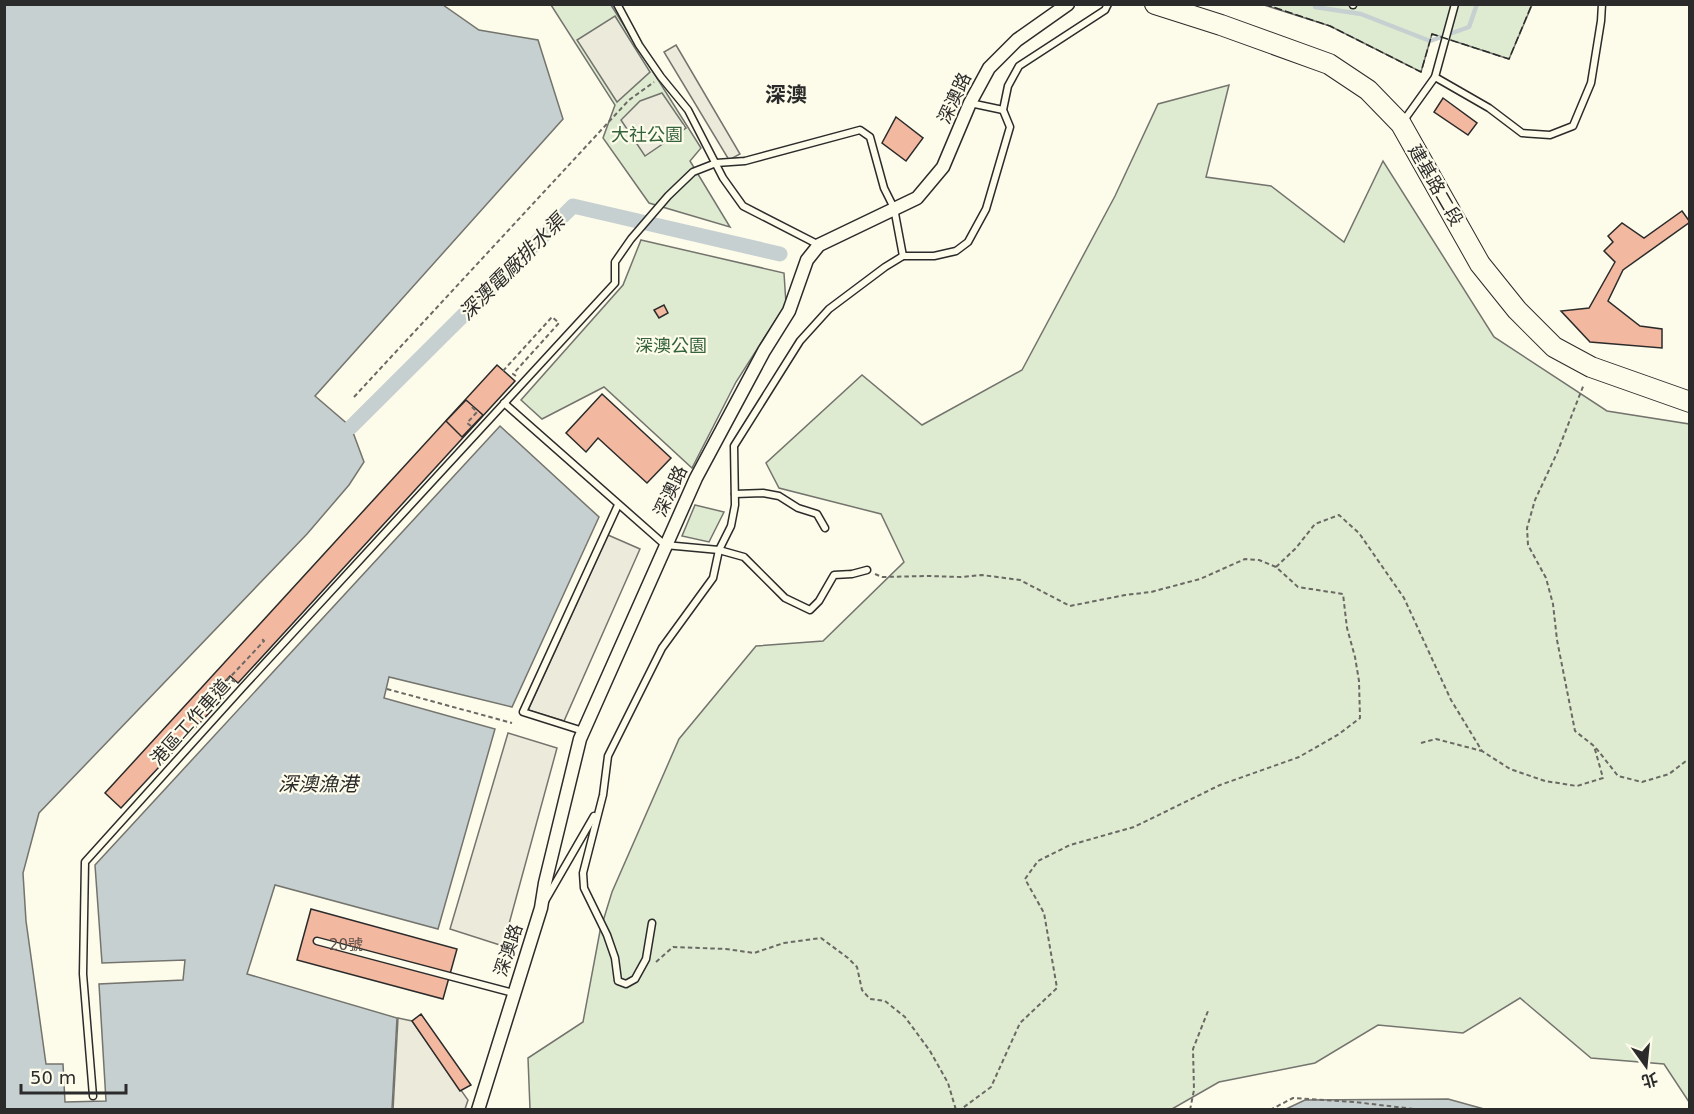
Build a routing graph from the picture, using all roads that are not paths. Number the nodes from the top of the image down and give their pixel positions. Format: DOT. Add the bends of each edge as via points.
graph roads {
  1 [pos="617,4"];
  2 [pos="1068,4"];
  3 [pos="1108,4"];
  4 [pos="1155,4"];
  5 [pos="1455,4"];
  6 [pos="1603,5"];
  7 [pos="1435,77"];
  8 [pos="970,103"];
  9 [pos="1003,110"];
  10 [pos="1401,124"];
  11 [pos="716,163"];
  12 [pos="894,208"];
  13 [pos="819,245"];
  14 [pos="903,256"];
  15 [pos="1689,402"];
  16 [pos="504,403"];
  17 [pos="735,494"];
  18 [pos="618,505"];
  19 [pos="825,528"];
  20 [pos="665,545"];
  21 [pos="719,550"];
  22 [pos="867,570"];
  23 [pos="584,732"];
  24 [pos="599,808"];
  25 [pos="541,908"];
  26 [pos="652,923"];
  27 [pos="317,941"];
  28 [pos="513,993"];
  29 [pos="93,1096"];
  30 [pos="478,1110"];
  1 -- 11 [label="lane" via="639,45 688,110"];
  2 -- 8 [label="street, 深澳路" via="1017,40 989,68"];
  3 -- 9 [label="lane" via="1105,10 1019,66 1008,86"];
  4 -- 10 [label="main road, 建基路二段" via="1329,64 1368,90"];
  5 -- 7 [label="lane"];
  6 -- 7 [label="lane" via="1591,83 1573,126 1550,135 1522,133 1489,108"];
  7 -- 10 [label="lane"];
  8 -- 9 [label="lane"];
  8 -- 12 [label="street, 深澳路" via="943,167 917,198"];
  9 -- 14 [label="lane" via="1010,127 986,209 968,242 956,251 934,256"];
  10 -- 15 [label="main road, 建基路二段" via="1480,264 1554,347 1591,366"];
  11 -- 12 [label="lane, 港區工作車道" via="745,160 860,129 870,137 884,188"];
  11 -- 13 [label="lane" via="743,206"];
  11 -- 16 [label="lane, 港區工作車道" via="693,172 668,196 615,262 615,283"];
  12 -- 13 [label="street, 深澳路"];
  12 -- 14 [label="lane"];
  13 -- 20 [label="street, 深澳路" via="807,260 789,311 696,478"];
  14 -- 17 [label="lane" via="829,309 800,341 734,446"];
  16 -- 18 [label="lane"];
  16 -- 29 [label="lane, 港區工作車道" via="85,862 83,974"];
  17 -- 19 [label="lane" via="779,496 817,514"];
  17 -- 21 [label="lane" via="731,526"];
  18 -- 20 [label="lane"];
  18 -- 23 [label="lane" via="524,712"];
  20 -- 21 [label="lane"];
  20 -- 23 [label="street, 深澳路"];
  21 -- 22 [label="lane" via="744,557 786,598 810,610 834,575"];
  21 -- 24 [label="lane" via="713,578 662,648 608,756"];
  23 -- 25 [label="street, 深澳路"];
  24 -- 25 [label="lane"];
  24 -- 26 [label="lane" via="583,873 584,888 607,935 618,981 626,984 635,979 646,959"];
  25 -- 28 [label="street, 深澳路"];
  27 -- 28 [label="lane"];
  28 -- 30 [label="street, 深澳路"];
}
